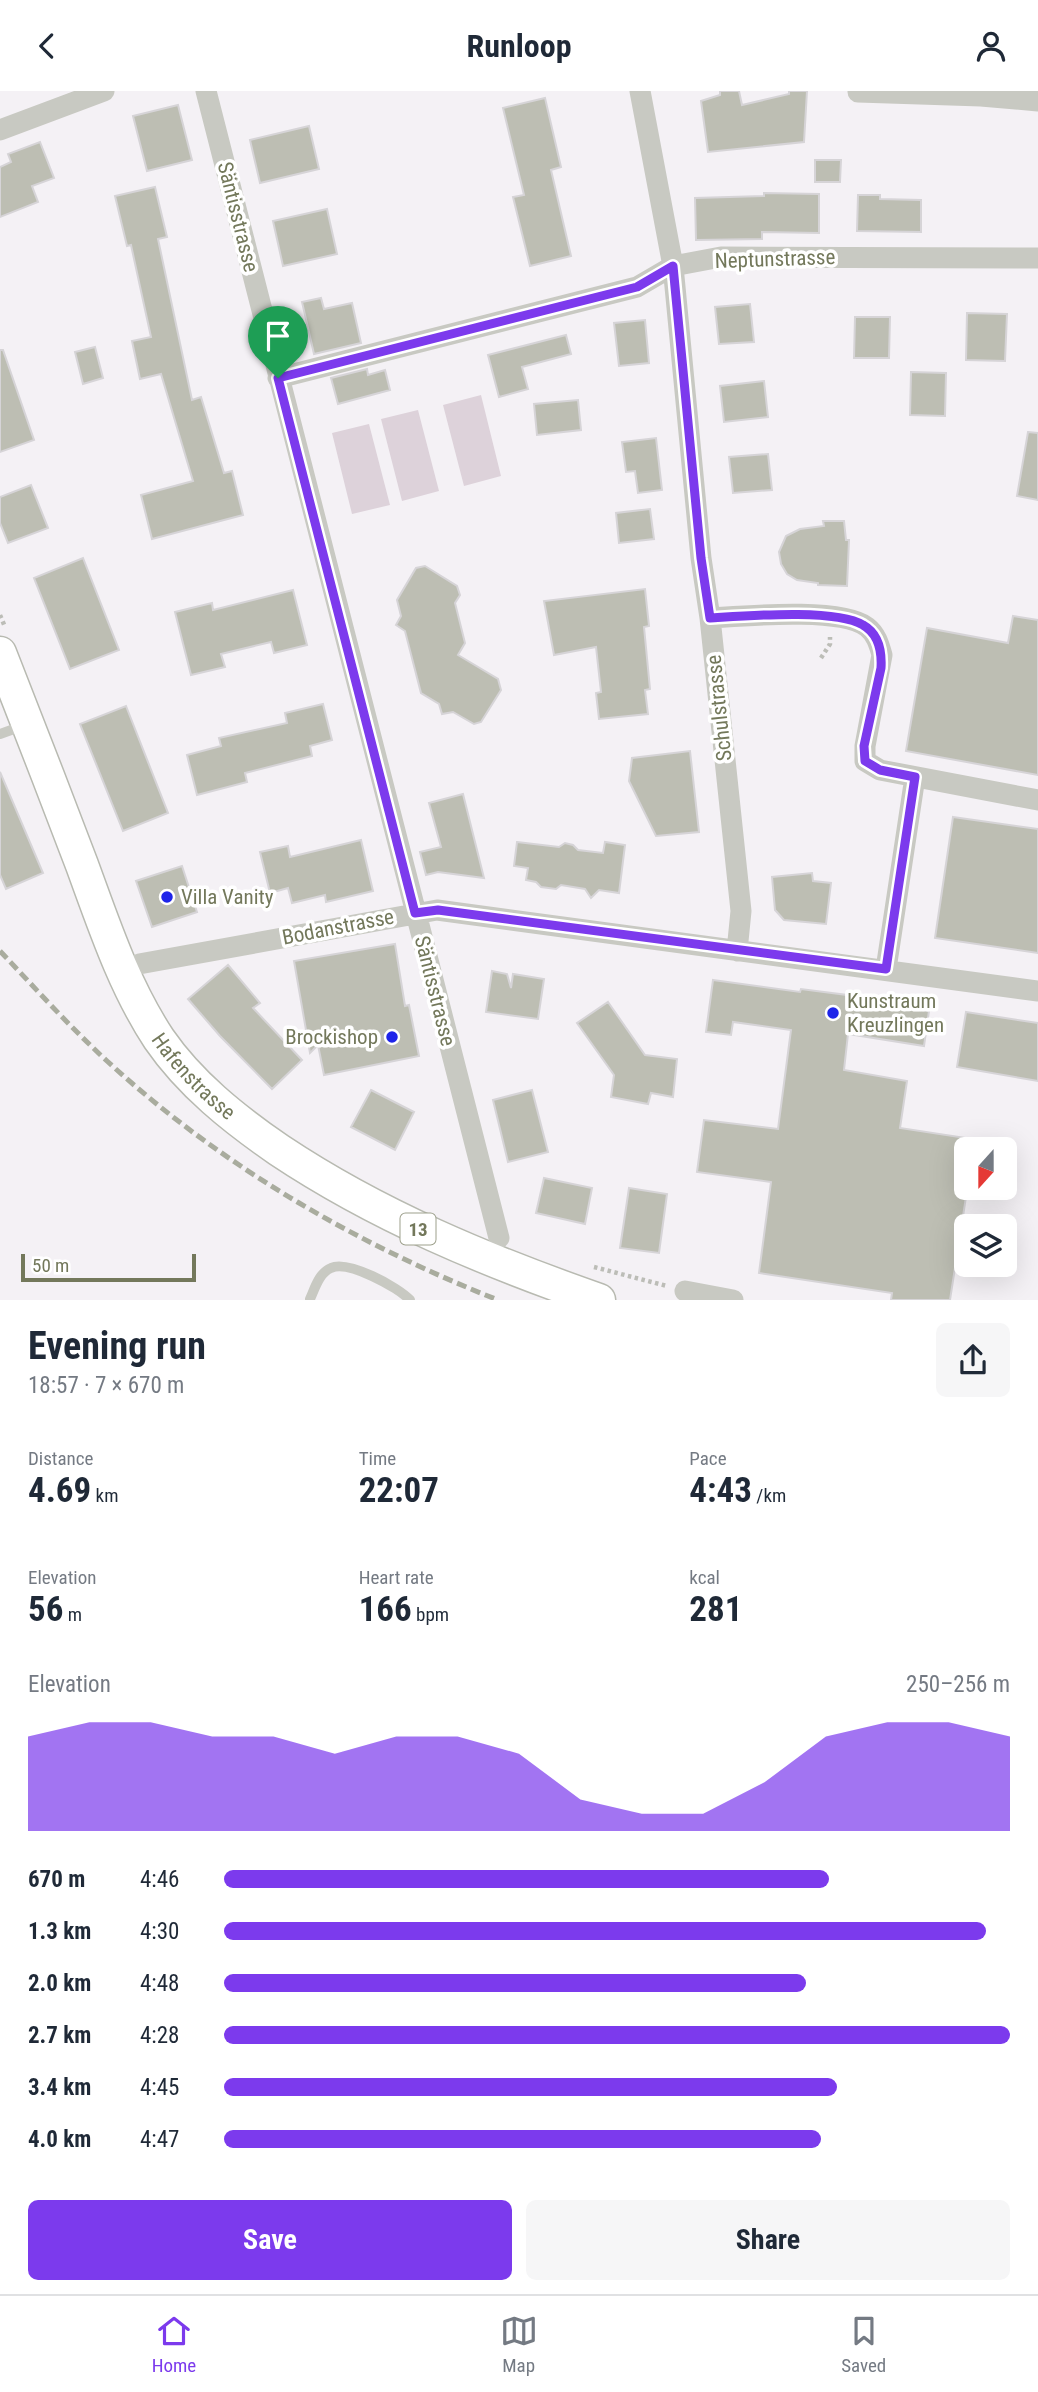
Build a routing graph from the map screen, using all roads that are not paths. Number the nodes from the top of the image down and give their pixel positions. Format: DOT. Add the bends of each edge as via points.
graph roads {
  1 [pos="104,91"];
  2 [pos="206,91"];
  3 [pos="640,91"];
  4 [pos="858,92"];
  5 [pos="1038,101"];
  6 [pos="0,130"];
  7 [pos="1038,258"];
  8 [pos="673,266"];
  9 [pos="278,378"];
  10 [pos="710,618"];
  11 [pos="0,653"];
  12 [pos="14,729"];
  13 [pos="915,777"];
  14 [pos="1038,800"];
  15 [pos="415,913"];
  16 [pos="737,951"];
  17 [pos="139,964"];
  18 [pos="886,969"];
  19 [pos="1038,991"];
  20 [pos="499,1238"];
  21 [pos="684,1291"];
  22 [pos="310,1299"];
  23 [pos="410,1300"];
  24 [pos="599,1300"];
  25 [pos="733,1300"];
  1 -- 6 [label="street"];
  2 -- 9 [label="street, Säntisstrasse"];
  3 -- 8 [label="street, Schulstrasse"];
  4 -- 5 [label="street"];
  7 -- 8 [label="street, Neptunstrasse" via="721,257"];
  8 -- 9 [label="street, Neptunstrasse" via="637,287"];
  8 -- 10 [label="street, Schulstrasse"];
  9 -- 15 [label="street, Säntisstrasse"];
  10 -- 13 [label="street" via="832,617 866,626 882,655 861,762"];
  10 -- 16 [label="street, Schulstrasse" via="741,911"];
  11 -- 12 [label="main road, Hafenstrasse / 13"];
  12 -- 24 [label="main road, Hafenstrasse / 13" via="129,986 161,1041 200,1086 251,1131 310,1171 404,1222 508,1268"];
  13 -- 14 [label="street"];
  13 -- 18 [label="street"];
  15 -- 16 [label="street, Bodanstrasse" via="438,910"];
  15 -- 17 [label="street, Bodanstrasse"];
  15 -- 20 [label="street, Säntisstrasse"];
  16 -- 18 [label="street, Bodanstrasse"];
  18 -- 19 [label="street, Bodanstrasse"];
  21 -- 25 [label="street"];
  22 -- 23 [label="lane" via="320,1275 338,1266 382,1282"];
}
